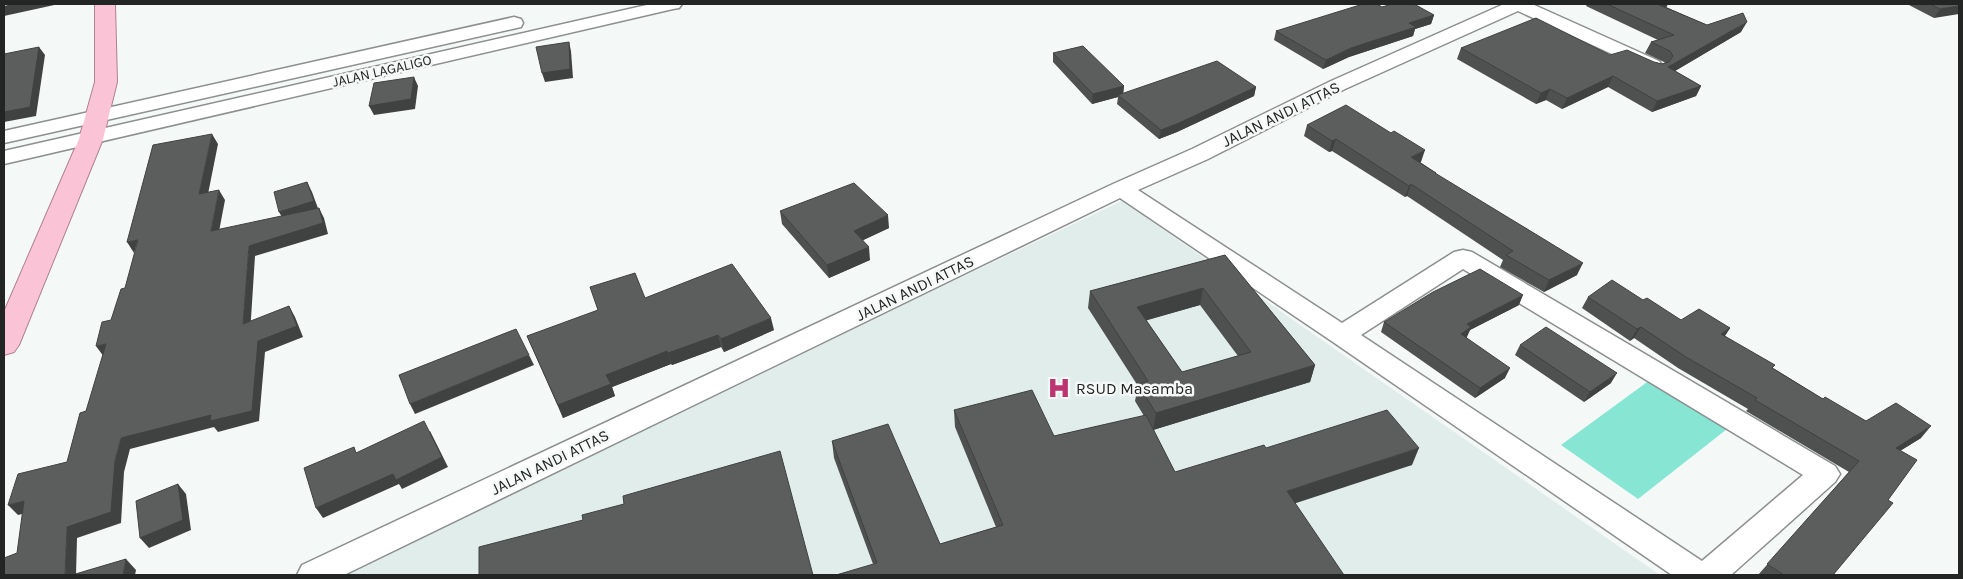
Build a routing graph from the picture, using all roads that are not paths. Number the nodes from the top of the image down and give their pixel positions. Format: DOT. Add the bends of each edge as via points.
graph roads {
  1 [pos="105,4"];
  2 [pos="598,4"];
  3 [pos="673,4"];
  4 [pos="1518,4"];
  5 [pos="1656,67"];
  6 [pos="94,127"];
  7 [pos="4,137"];
  8 [pos="4,158"];
  9 [pos="1121,189"];
  10 [pos="1342,335"];
  11 [pos="4,345"];
  12 [pos="314,575"];
  13 [pos="1697,575"];
  14 [pos="1709,575"];
  1 -- 6 [label="highway" via="106,82"];
  2 -- 6 [label="street, JALAN LAGALIGO"];
  3 -- 6 [label="street, JALAN LAGALIGO"];
  4 -- 5 [label="street"];
  4 -- 9 [label="street, JALAN ANDI ATTAS" via="1338,85 1200,154"];
  6 -- 7 [label="street"];
  6 -- 8 [label="street"];
  6 -- 11 [label="highway"];
  9 -- 10 [label="street"];
  9 -- 12 [label="street, JALAN ANDI ATTAS"];
  10 -- 13 [label="street"];
  10 -- 14 [label="street" via="1463,258 1825,474"];
}
